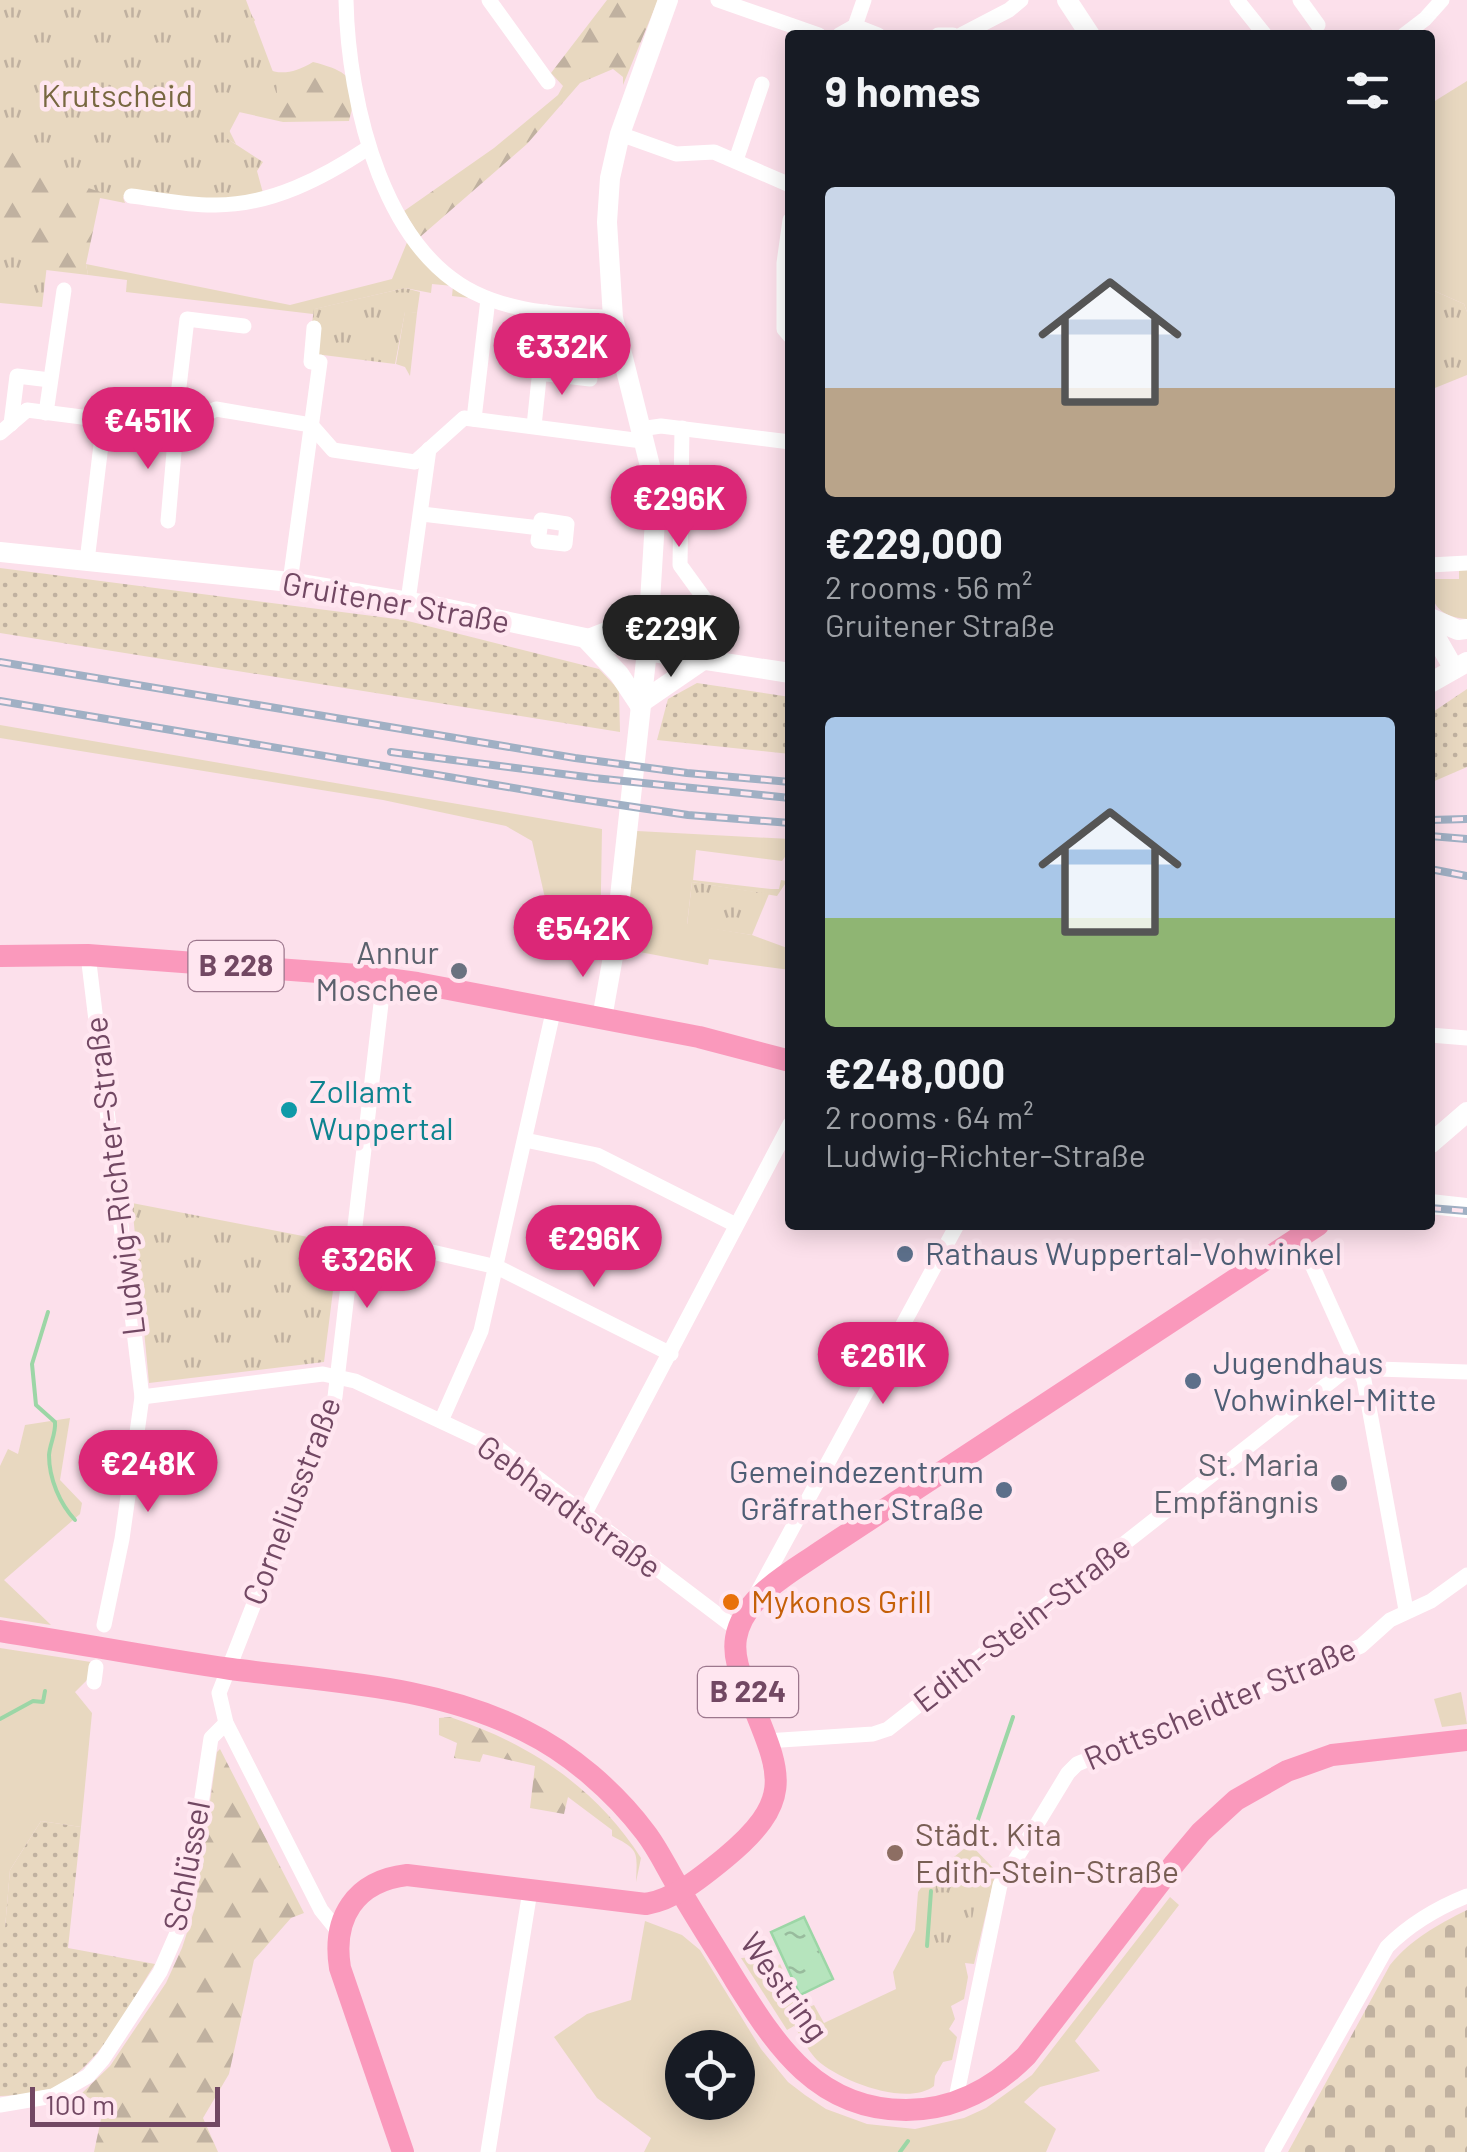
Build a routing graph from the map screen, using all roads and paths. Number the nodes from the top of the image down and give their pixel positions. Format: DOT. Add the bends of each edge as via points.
graph roads {
  1 [pos="346,0"];
  2 [pos="489,0"];
  3 [pos="668,0"];
  4 [pos="718,0"];
  5 [pos="864,0"];
  6 [pos="1020,0"];
  7 [pos="1067,0"];
  8 [pos="1082,0"];
  9 [pos="1237,0"];
  10 [pos="1300,0"];
  11 [pos="1441,1"];
  12 [pos="1318,25"];
  13 [pos="855,26"];
  14 [pos="805,30"];
  15 [pos="848,30"];
  16 [pos="865,30"];
  17 [pos="971,30"];
  18 [pos="1087,30"];
  19 [pos="1100,30"];
  20 [pos="1261,30"];
  21 [pos="1409,30"];
  22 [pos="548,82"];
  23 [pos="762,84"];
  24 [pos="620,134"];
  25 [pos="368,148"];
  26 [pos="736,160"];
  27 [pos="785,182"];
  28 [pos="130,196"];
  29 [pos="785,257"];
  30 [pos="64,290"];
  31 [pos="488,299"];
  32 [pos="546,312"];
  33 [pos="613,318"];
  34 [pos="244,326"];
  35 [pos="314,328"];
  36 [pos="785,330"];
  37 [pos="540,372"];
  38 [pos="590,379"];
  39 [pos="50,380"];
  40 [pos="46,412"];
  41 [pos="104,420"];
  42 [pos="474,420"];
  43 [pos="311,425"];
  44 [pos="534,426"];
  45 [pos="5,428"];
  46 [pos="682,428"];
  47 [pos="175,429"];
  48 [pos="641,435"];
  49 [pos="785,441"];
  50 [pos="429,449"];
  51 [pos="422,514"];
  52 [pos="168,520"];
  53 [pos="540,528"];
  54 [pos="0,552"];
  55 [pos="88,561"];
  56 [pos="1467,563"];
  57 [pos="1435,565"];
  58 [pos="290,582"];
  59 [pos="651,599"];
  60 [pos="408,602"];
  61 [pos="709,605"];
  62 [pos="1435,620"];
  63 [pos="1467,629"];
  64 [pos="1435,632"];
  65 [pos="587,640"];
  66 [pos="647,651"];
  67 [pos="703,660"];
  68 [pos="1463,663"];
  69 [pos="785,672"];
  70 [pos="1435,679"];
  71 [pos="638,714"];
  72 [pos="0,956"];
  73 [pos="88,956"];
  74 [pos="384,978"];
  75 [pos="554,1008"];
  76 [pos="602,1018"];
  77 [pos="1435,1035"];
  78 [pos="1466,1039"];
  79 [pos="785,1058"];
  80 [pos="1467,1112"];
  81 [pos="785,1133"];
  82 [pos="526,1140"];
  83 [pos="1435,1140"];
  84 [pos="1435,1205"];
  85 [pos="1467,1208"];
  86 [pos="736,1225"];
  87 [pos="954,1230"];
  88 [pos="1309,1231"];
  89 [pos="354,1234"];
  90 [pos="498,1267"];
  91 [pos="671,1354"];
  92 [pos="1356,1369"];
  93 [pos="1467,1372"];
  94 [pos="337,1377"];
  95 [pos="142,1397"];
  96 [pos="440,1420"];
  97 [pos="584,1515"];
  98 [pos="1467,1575"];
  99 [pos="752,1606"];
  100 [pos="1406,1610"];
  101 [pos="104,1625"];
  102 [pos="738,1630"];
  103 [pos="0,1631"];
  104 [pos="228,1668"];
  105 [pos="226,1723"];
  106 [pos="1467,1740"];
  107 [pos="766,1741"];
  108 [pos="680,1890"];
  109 [pos="530,1891"];
  110 [pos="1467,1896"];
  111 [pos="646,1904"];
  112 [pos="338,1931"];
  113 [pos="708,1937"];
  114 [pos="956,2103"];
  115 [pos="0,2105"];
  116 [pos="403,2152"];
  117 [pos="488,2152"];
  118 [pos="1272,2152"];
  1 -- 25 [label="street"];
  2 -- 22 [label="street"];
  3 -- 24 [label="street"];
  4 -- 14 [label="street"];
  5 -- 13 [label="street"];
  6 -- 17 [label="street"];
  7 -- 18 [label="street"];
  8 -- 19 [label="street"];
  9 -- 20 [label="street"];
  10 -- 12 [label="street"];
  11 -- 21 [label="street"];
  13 -- 15 [label="street"];
  13 -- 16 [label="street"];
  23 -- 26 [label="street"];
  24 -- 26 [label="street" via="676,154 714,152"];
  24 -- 33 [label="street" via="607,222"];
  25 -- 28 [label="street" via="300,187 262,198 217,205"];
  25 -- 31 [label="street" via="411,236"];
  26 -- 27 [label="street"];
  29 -- 36 [label="street"];
  30 -- 39 [label="street"];
  31 -- 32 [label="street"];
  31 -- 42 [label="street"];
  32 -- 33 [label="street"];
  32 -- 37 [label="street"];
  33 -- 48 [label="street"];
  34 -- 47 [label="street" via="187,319"];
  35 -- 43 [label="street" via="311,362 320,362"];
  37 -- 38 [label="street"];
  37 -- 44 [label="street"];
  39 -- 40 [label="street"];
  39 -- 45 [label="street" via="17,376"];
  40 -- 41 [label="street"];
  40 -- 45 [label="street" via="28,410"];
  41 -- 47 [label="street"];
  41 -- 55 [label="street"];
  42 -- 44 [label="street"];
  42 -- 50 [label="street" via="464,418"];
  43 -- 47 [label="street" via="216,409"];
  43 -- 50 [label="street" via="332,450 415,462"];
  43 -- 58 [label="street"];
  44 -- 48 [label="street"];
  46 -- 48 [label="street"];
  46 -- 49 [label="street"];
  46 -- 61 [label="street" via="680,565"];
  47 -- 52 [label="street"];
  48 -- 59 [label="street" via="656,504"];
  50 -- 51 [label="street"];
  51 -- 53 [label="street"];
  51 -- 60 [label="street"];
  54 -- 55 [label="street, Gruitener Straße"];
  55 -- 58 [label="street, Gruitener Straße"];
  56 -- 57 [label="street"];
  58 -- 60 [label="street, Gruitener Straße"];
  59 -- 65 [label="street" via="624,625"];
  59 -- 66 [label="street"];
  59 -- 67 [label="street"];
  60 -- 65 [label="street, Gruitener Straße"];
  62 -- 63 [label="street"];
  64 -- 68 [label="street"];
  65 -- 66 [label="street, Gruitener Straße"];
  65 -- 71 [label="street" via="605,656"];
  66 -- 67 [label="street, Gruitener Straße"];
  66 -- 71 [label="street"];
  67 -- 69 [label="street, Gruitener Straße"];
  67 -- 71 [label="street"];
  68 -- 70 [label="street"];
  71 -- 76 [label="street"];
  72 -- 73 [label="main road, B 228"];
  73 -- 74 [label="main road, B 228"];
  73 -- 95 [label="street, Ludwig-Richter-Straße"];
  74 -- 75 [label="main road, B 228"];
  74 -- 89 [label="street, Corneliusstraße"];
  75 -- 76 [label="main road, B 228"];
  75 -- 82 [label="street"];
  76 -- 79 [label="main road, B 228"];
  77 -- 78 [label="street"];
  80 -- 83 [label="street"];
  81 -- 86 [label="street"];
  82 -- 86 [label="street" via="597,1155"];
  82 -- 90 [label="street"];
  84 -- 85 [label="street"];
  86 -- 91 [label="street"];
  87 -- 99 [label="street"];
  88 -- 92 [label="street"];
  88 -- 99 [label="main road, B 224" via="820,1552"];
  89 -- 90 [label="street"];
  89 -- 94 [label="street, Corneliusstraße"];
  90 -- 91 [label="street"];
  90 -- 96 [label="street" via="481,1331"];
  91 -- 97 [label="street"];
  92 -- 93 [label="street"];
  92 -- 100 [label="street" via="1378,1446"];
  92 -- 107 [label="street, Edith-Stein-Straße" via="1348,1368 888,1729"];
  94 -- 95 [label="street"];
  94 -- 96 [label="street, Gebhardtstraße"];
  94 -- 104 [label="street, Corneliusstraße"];
  95 -- 101 [label="street, Ludwig-Richter-Straße"];
  96 -- 97 [label="street, Gebhardtstraße" via="498,1448"];
  97 -- 102 [label="street, Gebhardtstraße"];
  98 -- 100 [label="street, Rottscheidter Straße"];
  99 -- 102 [label="main road, B 224"];
  100 -- 114 [label="street, Rottscheidter Straße" via="1361,1646 1068,1772 1000,1886"];
  102 -- 107 [label="main road, B 224" via="738,1663"];
  103 -- 104 [label="main road, Westring"];
  104 -- 105 [label="street, Corneliusstraße" via="218,1693"];
  104 -- 108 [label="main road, Westring" via="448,1701 528,1732 616,1798"];
  105 -- 112 [label="street, Corneliusstraße"];
  105 -- 115 [label="street, Schlüssel" via="211,1738 187,1897 160,1972 88,2076 53,2096"];
  106 -- 114 [label="main road, Westring" via="1332,1756 1287,1771 1236,1800 1175,1863 1026,2056 1007,2075"];
  107 -- 108 [label="main road, B 224" via="777,1780 765,1819"];
  108 -- 111 [label="main road, B 224"];
  108 -- 113 [label="main road, Westring"];
  109 -- 111 [label="main road, B 224"];
  109 -- 112 [label="main road, B 224" via="387,1878 363,1891"];
  109 -- 117 [label="street"];
  110 -- 118 [label="street" via="1404,1930 1387,1948"];
  111 -- 113 [label="main road"];
  112 -- 116 [label="main road" via="340,1968"];
  113 -- 114 [label="main road, Westring" via="776,2044 810,2077 869,2106 919,2110"];
}
